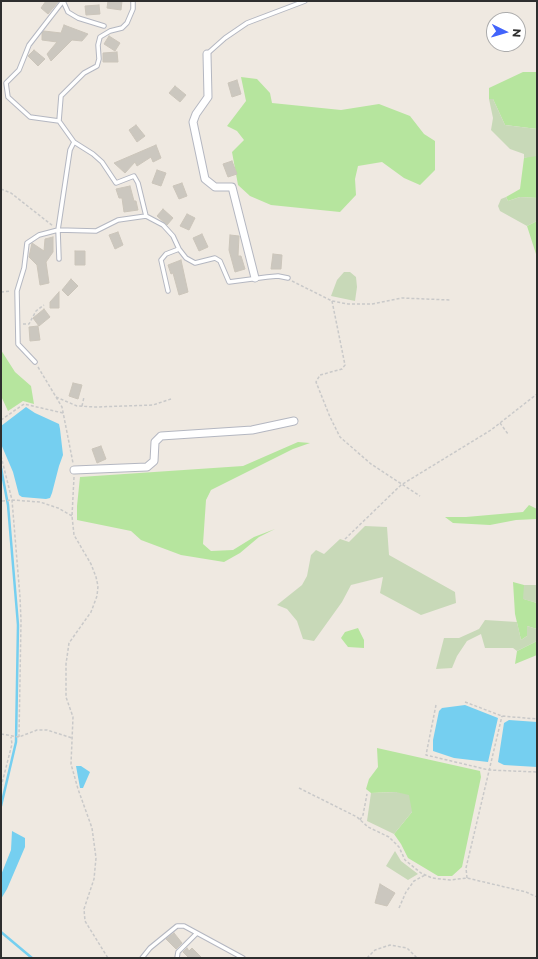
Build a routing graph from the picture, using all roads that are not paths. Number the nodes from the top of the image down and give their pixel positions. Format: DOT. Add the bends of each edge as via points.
graph roads {
  1 [pos="63,1"];
  2 [pos="133,1"];
  3 [pos="305,1"];
  4 [pos="104,26"];
  5 [pos="207,54"];
  6 [pos="59,121"];
  7 [pos="74,142"];
  8 [pos="146,216"];
  9 [pos="58,230"];
  10 [pos="179,250"];
  11 [pos="59,259"];
  12 [pos="255,278"];
  13 [pos="288,278"];
  14 [pos="168,291"];
  15 [pos="35,362"];
  16 [pos="294,421"];
  17 [pos="74,470"];
  18 [pos="197,933"];
  19 [pos="142,958"];
  20 [pos="177,958"];
  21 [pos="243,958"];
  1 -- 4 [label="lane" via="68,12"];
  1 -- 6 [label="lane" via="29,46 19,70 6,83 8,97 30,117"];
  2 -- 6 [label="lane" via="133,9 127,23 122,28 110,30 100,37 100,59 97,66 84,73 61,96"];
  3 -- 5 [label="lane" via="246,23"];
  5 -- 12 [label="street" via="208,97 193,122 204,179 215,187 232,188"];
  6 -- 7 [label="lane"];
  7 -- 8 [label="lane" via="98,158 116,183 134,176 138,182"];
  7 -- 9 [label="lane" via="70,150"];
  8 -- 9 [label="lane" via="118,220 96,231"];
  8 -- 10 [label="lane" via="163,225 173,236"];
  9 -- 11 [label="lane"];
  9 -- 15 [label="lane" via="39,235 28,243 17,291 18,344"];
  10 -- 12 [label="lane" via="195,263 215,258 220,261 229,282"];
  10 -- 14 [label="lane" via="166,254 161,260"];
  12 -- 13 [label="lane"];
  16 -- 17 [label="street" via="252,430 161,436 155,442 154,461 147,467"];
  18 -- 19 [label="lane" via="184,926 176,926"];
  18 -- 20 [label="lane" via="178,952"];
  18 -- 21 [label="lane"];
}
